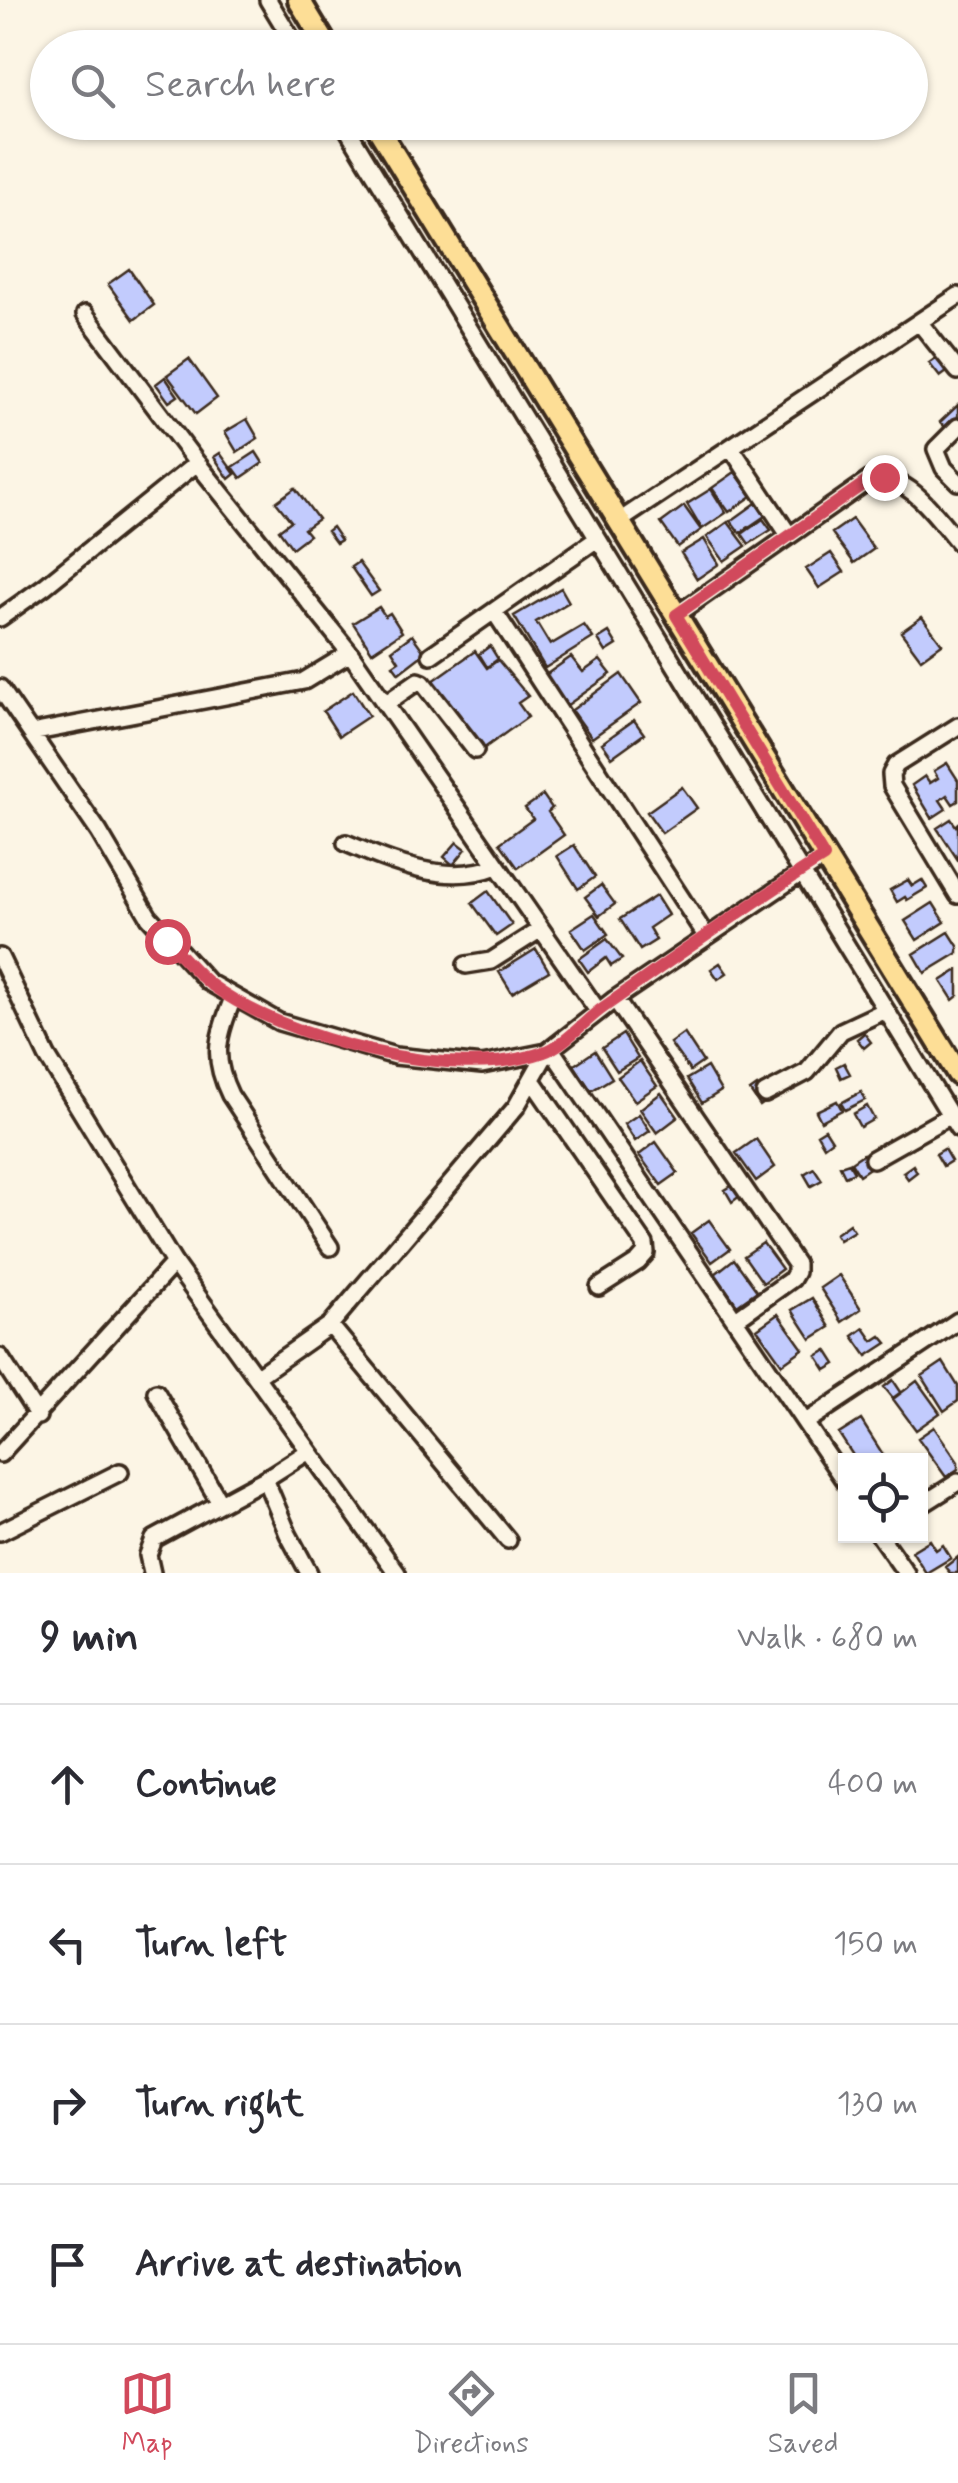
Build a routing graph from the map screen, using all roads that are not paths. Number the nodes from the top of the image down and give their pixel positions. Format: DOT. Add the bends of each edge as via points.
graph roads {
  1 [pos="268,0"];
  2 [pos="299,0"];
  3 [pos="286,30"];
  4 [pos="317,30"];
  5 [pos="353,140"];
  6 [pos="385,140"];
  7 [pos="958,296"];
  8 [pos="85,314"];
  9 [pos="919,322"];
  10 [pos="958,371"];
  11 [pos="958,427"];
  12 [pos="732,448"];
  13 [pos="197,463"];
  14 [pos="958,482"];
  15 [pos="618,522"];
  16 [pos="789,535"];
  17 [pos="597,538"];
  18 [pos="958,542"];
  19 [pos="494,611"];
  20 [pos="676,615"];
  21 [pos="0,618"];
  22 [pos="350,654"];
  23 [pos="431,655"];
  24 [pos="1,690"];
  25 [pos="385,704"];
  26 [pos="958,726"];
  27 [pos="31,733"];
  28 [pos="474,750"];
  29 [pos="346,843"];
  30 [pos="824,857"];
  31 [pos="498,866"];
  32 [pos="801,872"];
  33 [pos="956,888"];
  34 [pos="541,929"];
  35 [pos="706,936"];
  36 [pos="0,958"];
  37 [pos="466,965"];
  38 [pos="232,998"];
  39 [pos="615,999"];
  40 [pos="886,1010"];
  41 [pos="598,1011"];
  42 [pos="549,1050"];
  43 [pos="958,1074"];
  44 [pos="532,1080"];
  45 [pos="765,1094"];
  46 [pos="954,1122"];
  47 [pos="874,1159"];
  48 [pos="330,1247"];
  49 [pos="174,1263"];
  50 [pos="599,1286"];
  51 [pos="736,1320"];
  52 [pos="958,1321"];
  53 [pos="330,1325"];
  54 [pos="0,1357"];
  55 [pos="256,1377"];
  56 [pos="156,1392"];
  57 [pos="38,1416"];
  58 [pos="806,1422"];
  59 [pos="309,1450"];
  60 [pos="0,1454"];
  61 [pos="838,1471"];
  62 [pos="120,1472"];
  63 [pos="265,1479"];
  64 [pos="958,1482"];
  65 [pos="928,1501"];
  66 [pos="220,1503"];
  67 [pos="0,1532"];
  68 [pos="508,1540"];
  69 [pos="885,1543"];
  70 [pos="152,1573"];
  71 [pos="310,1573"];
  72 [pos="397,1573"];
  73 [pos="906,1573"];
  1 -- 3 [label="street"];
  2 -- 4 [label="main road"];
  5 -- 17 [label="street"];
  6 -- 15 [label="main road"];
  7 -- 9 [label="street"];
  8 -- 13 [label="street"];
  9 -- 10 [label="street"];
  9 -- 12 [label="street"];
  11 -- 14 [label="street" via="936,450"];
  12 -- 15 [label="street"];
  12 -- 16 [label="street"];
  13 -- 21 [label="street"];
  13 -- 22 [label="street"];
  15 -- 20 [label="main road"];
  16 -- 18 [label="street" via="872,478 884,477 925,504"];
  16 -- 20 [label="street"];
  17 -- 19 [label="street"];
  17 -- 32 [label="street"];
  19 -- 23 [label="street"];
  19 -- 35 [label="street"];
  20 -- 30 [label="main road"];
  22 -- 25 [label="street"];
  22 -- 27 [label="street" via="304,681"];
  24 -- 27 [label="street"];
  25 -- 28 [label="street" via="423,683"];
  25 -- 31 [label="street"];
  26 -- 33 [label="street" via="891,774 892,786"];
  27 -- 38 [label="street" via="149,917 208,982"];
  29 -- 31 [label="street" via="398,866 446,874"];
  30 -- 32 [label="street"];
  30 -- 43 [label="main road"];
  31 -- 34 [label="street"];
  32 -- 35 [label="street"];
  32 -- 40 [label="street"];
  34 -- 37 [label="street" via="491,961"];
  34 -- 41 [label="street"];
  35 -- 39 [label="street"];
  36 -- 49 [label="street" via="47,1056"];
  38 -- 42 [label="street" via="279,1022 395,1056 482,1065"];
  38 -- 48 [label="street" via="220,1032 220,1073"];
  39 -- 41 [label="street"];
  39 -- 51 [label="street" via="796,1264 792,1278"];
  40 -- 45 [label="street" via="840,1031 806,1072"];
  40 -- 46 [label="street"];
  41 -- 42 [label="street"];
  42 -- 44 [label="street"];
  42 -- 51 [label="street"];
  44 -- 50 [label="street" via="645,1244 638,1262"];
  44 -- 53 [label="street"];
  46 -- 47 [label="street"];
  49 -- 55 [label="street"];
  49 -- 57 [label="street"];
  51 -- 58 [label="street"];
  52 -- 58 [label="street"];
  53 -- 55 [label="street"];
  53 -- 68 [label="street"];
  54 -- 57 [label="street"];
  55 -- 59 [label="street"];
  56 -- 66 [label="street"];
  57 -- 60 [label="street"];
  58 -- 61 [label="street"];
  59 -- 63 [label="street"];
  59 -- 72 [label="street"];
  62 -- 67 [label="street"];
  63 -- 66 [label="street"];
  63 -- 71 [label="street"];
  64 -- 65 [label="street"];
  66 -- 70 [label="street" via="154,1539 148,1555"];
  69 -- 73 [label="street"];
}
